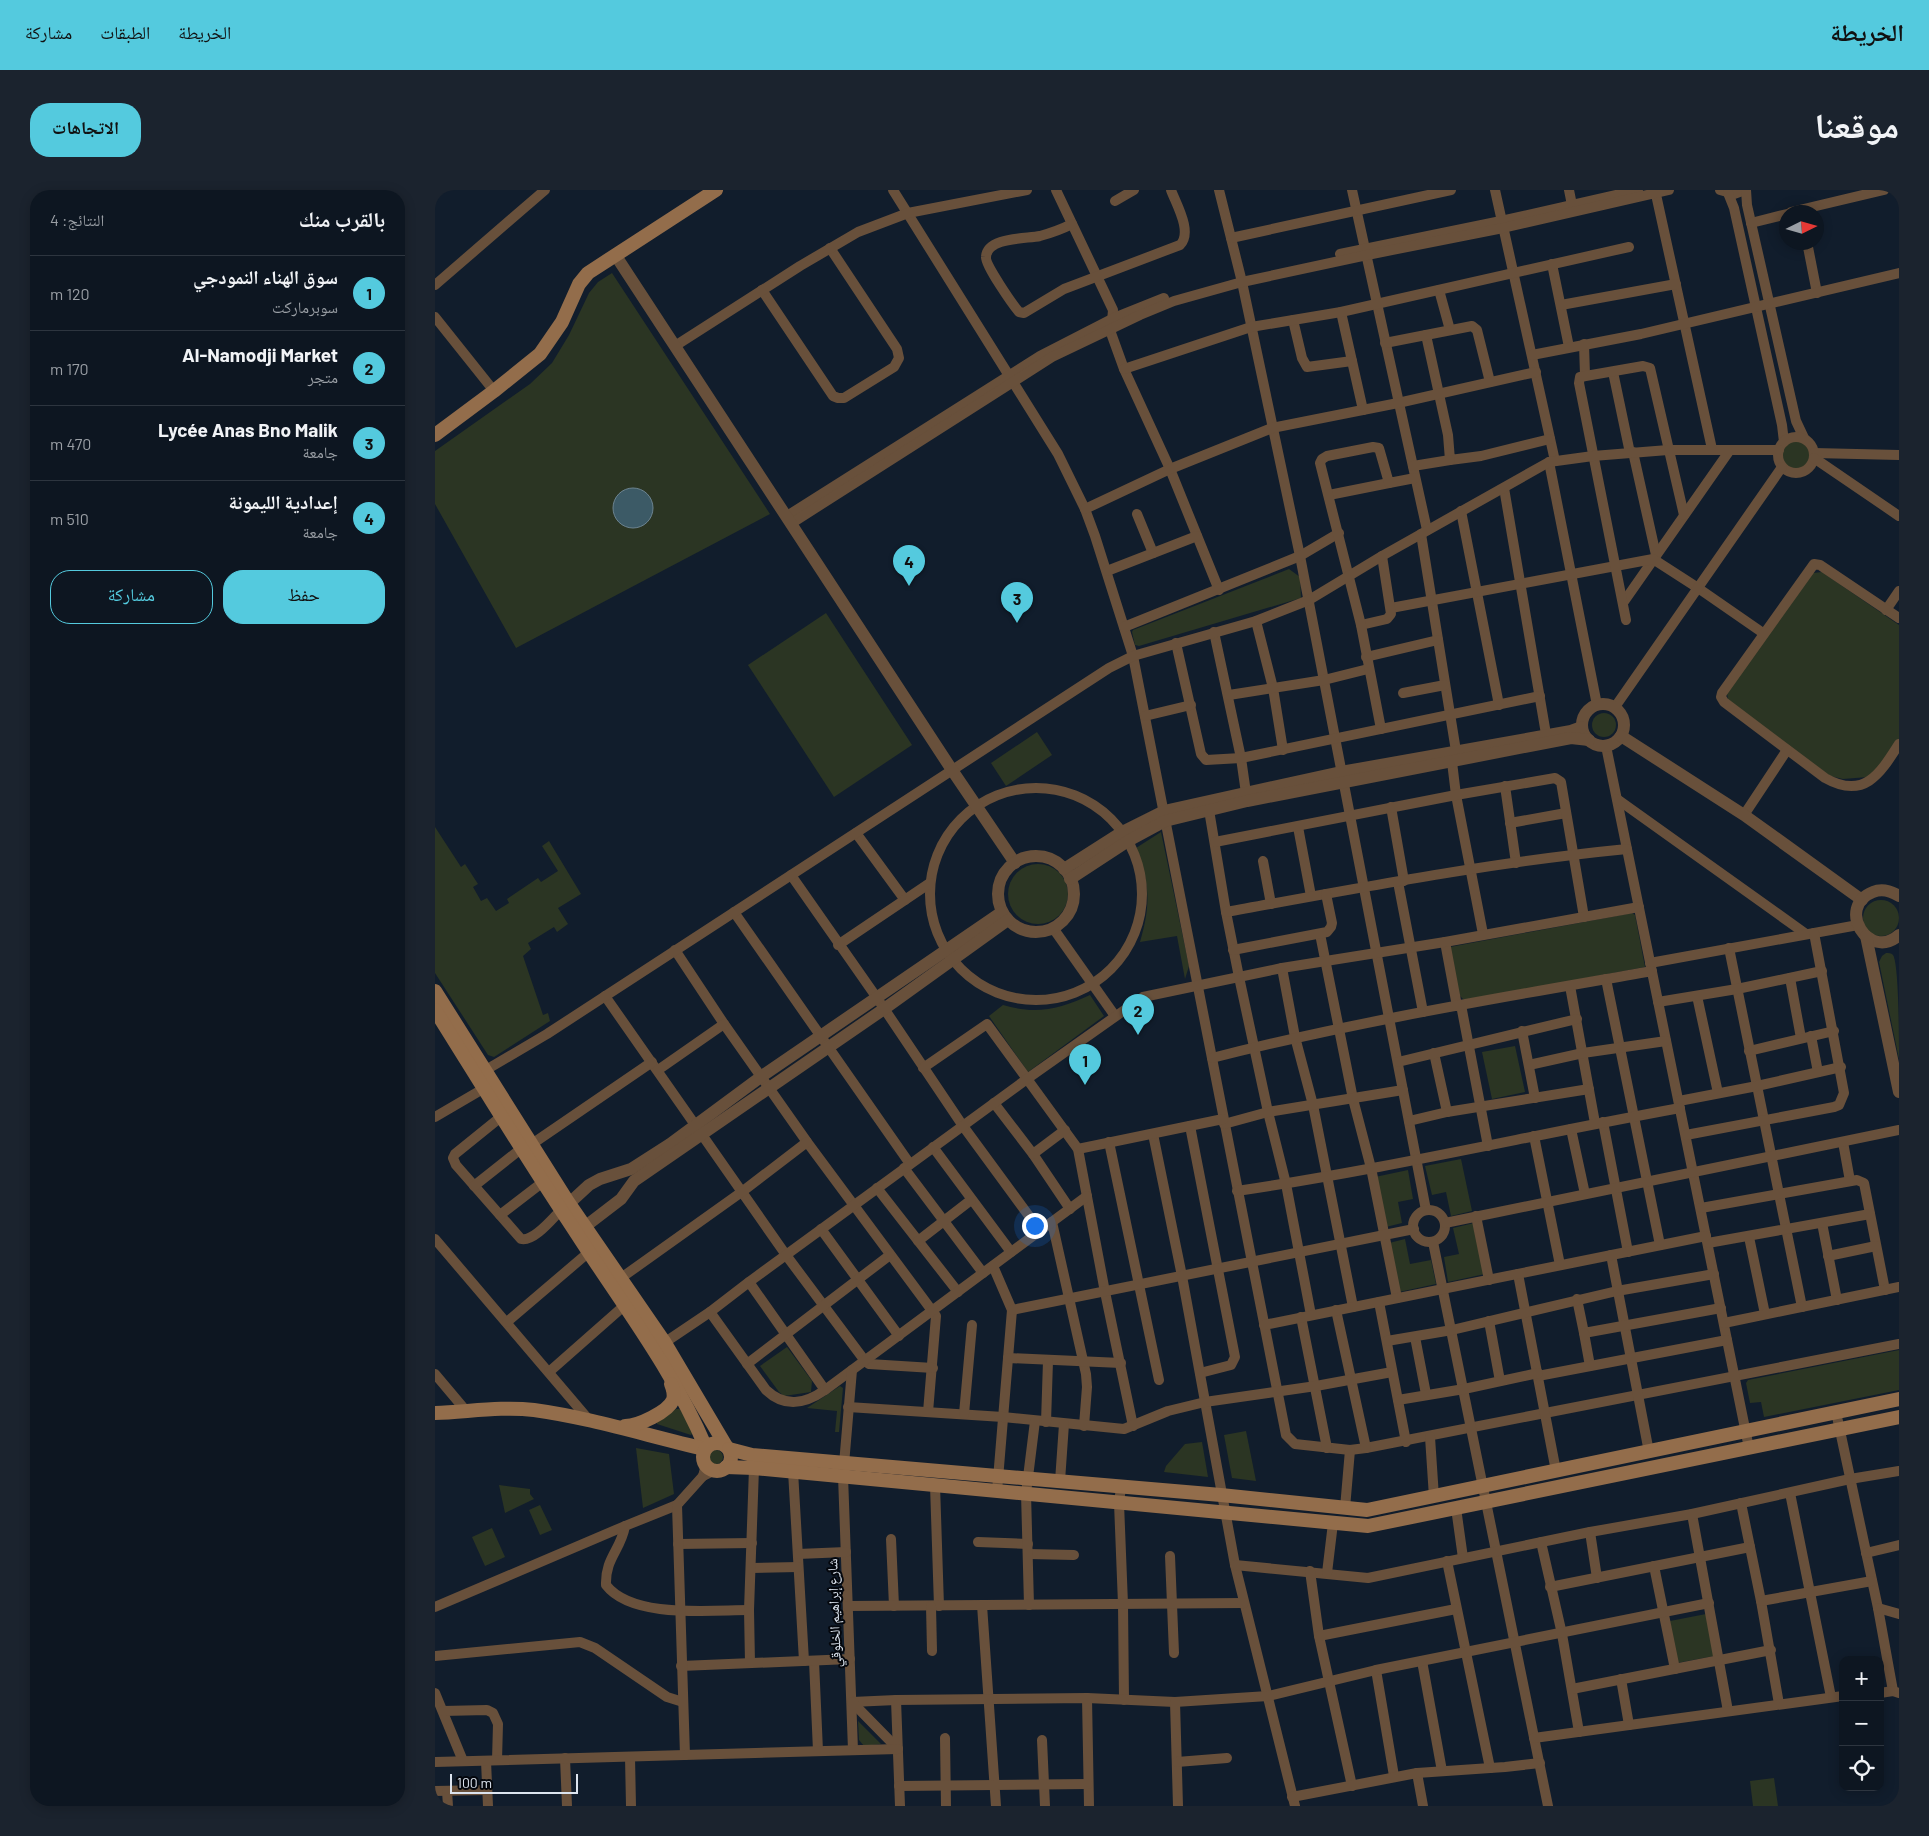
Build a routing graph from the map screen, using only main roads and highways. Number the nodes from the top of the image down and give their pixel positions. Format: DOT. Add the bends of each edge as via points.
graph roads {
  1 [pos="716,190"];
  2 [pos="435,435"];
  3 [pos="435,991"];
  4 [pos="435,1010"];
  5 [pos="485,1079"];
  6 [pos="527,1146"];
  7 [pos="565,1206"];
  8 [pos="581,1230"];
  9 [pos="660,1346"];
  10 [pos="665,1370"];
  11 [pos="1899,1399"];
  12 [pos="435,1413"];
  13 [pos="1899,1416"];
  14 [pos="616,1426"];
  15 [pos="728,1448"];
  16 [pos="709,1462"];
  17 [pos="843,1469"];
  1 -- 2 [label="main road" via="589,273 579,284 562,322 540,354"];
  3 -- 5 [label="main road"];
  4 -- 5 [label="main road"];
  5 -- 6 [label="main road"];
  5 -- 6 [label="main road" via="502,1116"];
  6 -- 7 [label="main road"];
  6 -- 7 [label="main road" via="543,1182"];
  7 -- 8 [label="main road"];
  8 -- 9 [label="main road" via="621,1278"];
  8 -- 9 [label="main road" via="589,1252 625,1305"];
  9 -- 10 [label="main road"];
  9 -- 15 [label="main road"];
  10 -- 14 [label="main road" via="674,1390 669,1406 634,1426"];
  10 -- 16 [label="main road" via="698,1429"];
  11 -- 17 [label="main road" via="1367,1510 1027,1478"];
  12 -- 14 [label="main road" via="533,1410"];
  13 -- 17 [label="main road" via="1368,1526 935,1485"];
  14 -- 16 [label="main road" via="671,1441"];
  15 -- 16 [label="main road" via="731,1461"];
  15 -- 16 [label="main road" via="718,1443 709,1445"];
  15 -- 17 [label="main road" via="752,1455"];
  16 -- 17 [label="main road" via="793,1471"];
}
